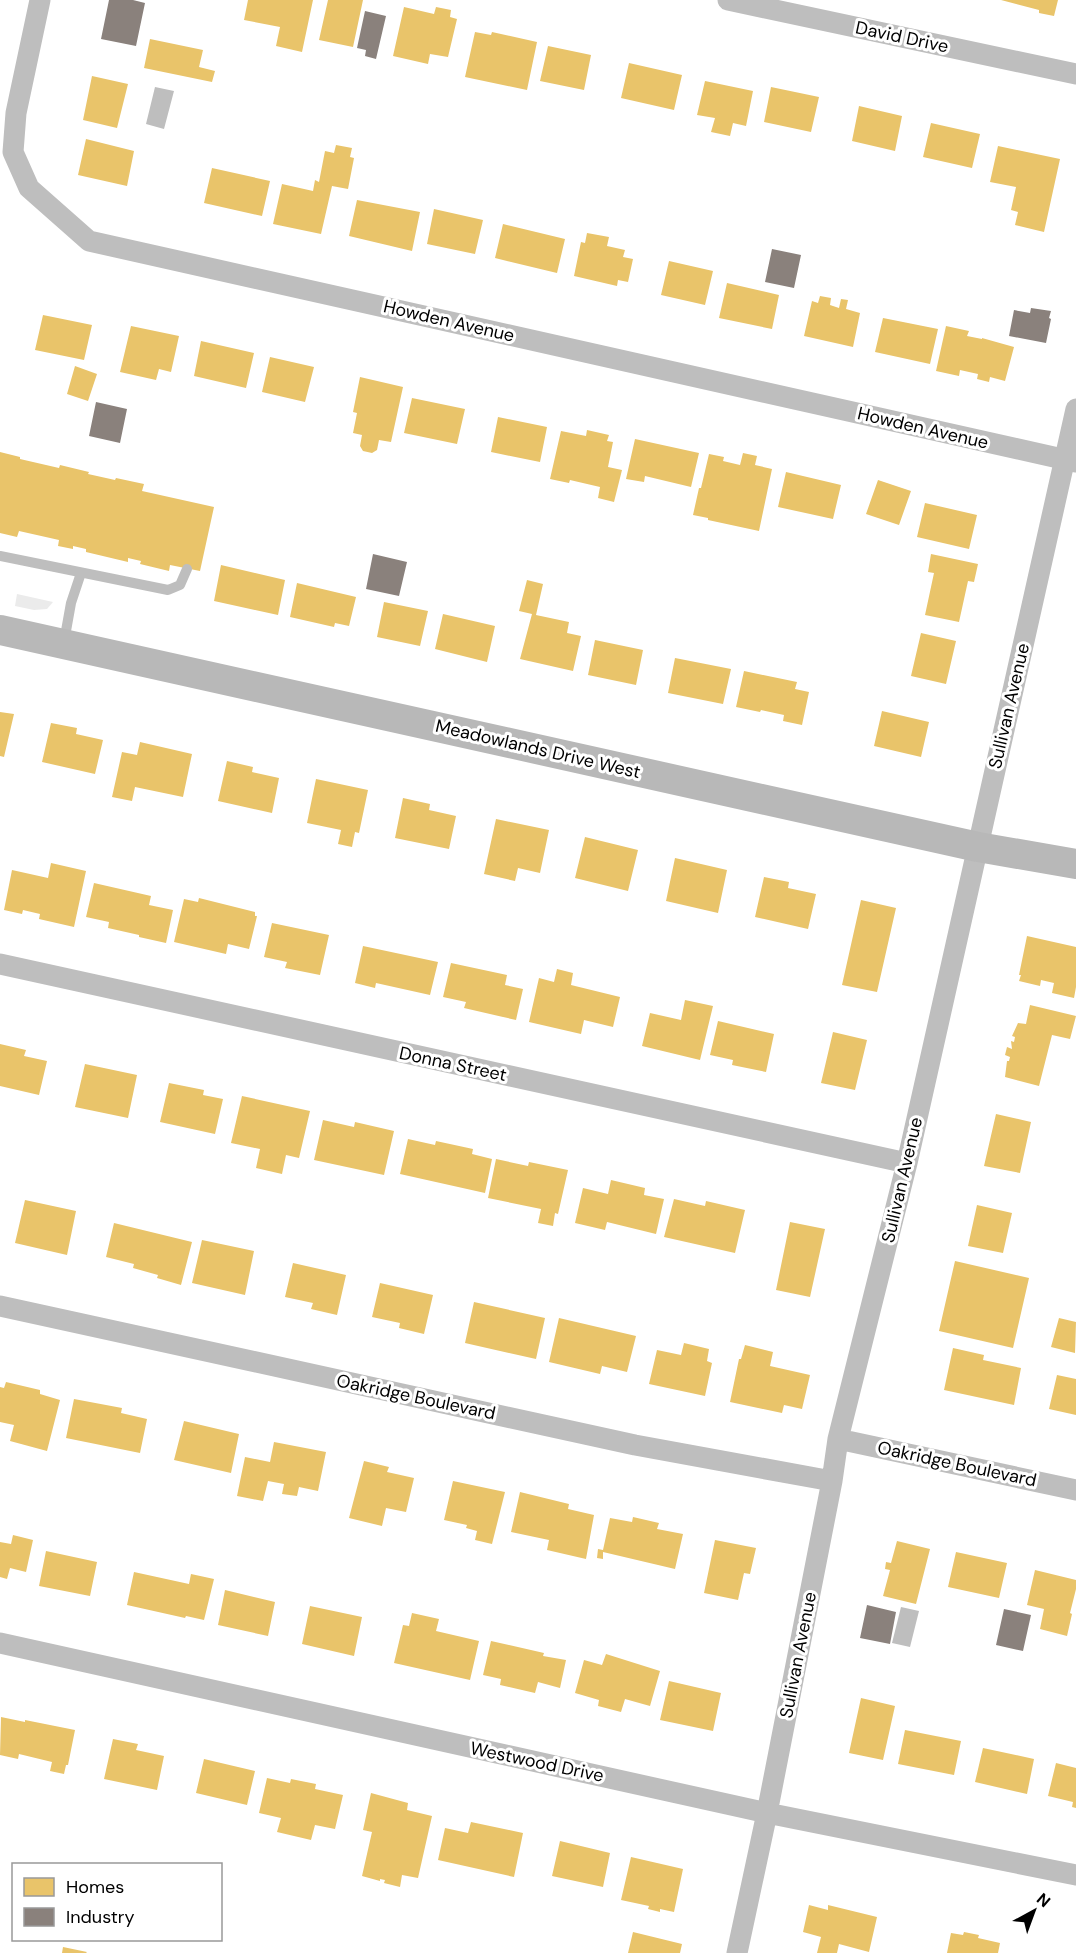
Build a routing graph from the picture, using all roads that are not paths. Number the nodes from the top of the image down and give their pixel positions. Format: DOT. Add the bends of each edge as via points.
graph roads {
  1 [pos="40,0"];
  2 [pos="728,0"];
  3 [pos="1076,74"];
  4 [pos="1076,409"];
  5 [pos="1070,461"];
  6 [pos="0,556"];
  7 [pos="187,569"];
  8 [pos="81,573"];
  9 [pos="0,630"];
  10 [pos="64,644"];
  11 [pos="978,847"];
  12 [pos="1076,864"];
  13 [pos="0,964"];
  14 [pos="907,1163"];
  15 [pos="0,1306"];
  16 [pos="838,1439"];
  17 [pos="832,1481"];
  18 [pos="1076,1490"];
  19 [pos="0,1643"];
  20 [pos="767,1813"];
  21 [pos="1076,1875"];
  22 [pos="737,1953"];
  1 -- 5 [label="street, Howden Avenue" via="16,113 13,152 29,188 89,241"];
  2 -- 3 [label="street, David Drive"];
  4 -- 5 [label="street, Sullivan Avenue"];
  5 -- 11 [label="street, Sullivan Avenue"];
  6 -- 8 [label="lane"];
  7 -- 8 [label="lane" via="180,585 168,590"];
  8 -- 10 [label="lane"];
  9 -- 10 [label="main road, Meadowlands Drive West"];
  10 -- 11 [label="main road, Meadowlands Drive West"];
  11 -- 12 [label="main road, Meadowlands Drive West"];
  11 -- 14 [label="street, Sullivan Avenue"];
  13 -- 14 [label="street, Donna Street"];
  14 -- 16 [label="street, Sullivan Avenue"];
  15 -- 17 [label="street, Oakridge Boulevard" via="623,1443"];
  16 -- 17 [label="street, Sullivan Avenue"];
  16 -- 18 [label="street, Oakridge Boulevard"];
  17 -- 20 [label="street, Sullivan Avenue"];
  19 -- 20 [label="street, Westwood Drive"];
  20 -- 21 [label="street, Westwood Drive"];
  20 -- 22 [label="street, Sullivan Avenue"];
}
